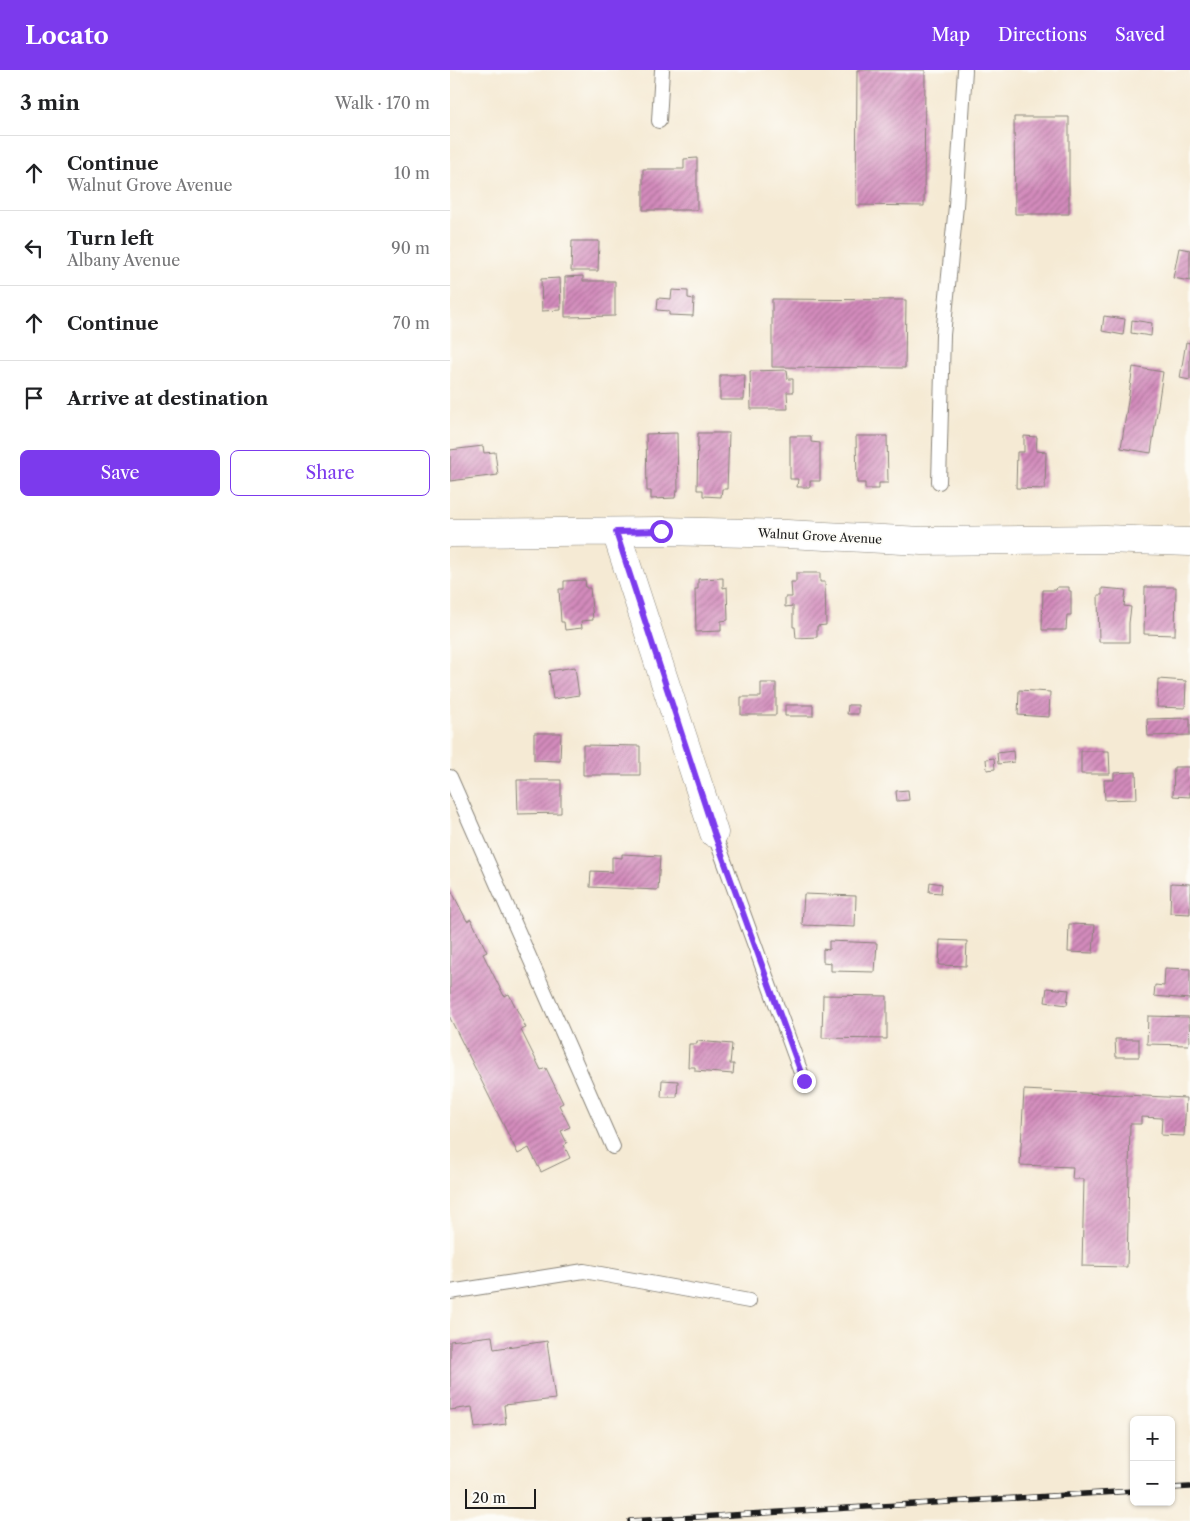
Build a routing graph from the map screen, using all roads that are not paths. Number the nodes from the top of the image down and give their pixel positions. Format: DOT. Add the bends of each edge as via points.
graph roads {
  1 [pos="662,70"];
  2 [pos="965,70"];
  3 [pos="659,121"];
  4 [pos="939,482"];
  5 [pos="616,532"];
  6 [pos="450,533"];
  7 [pos="1190,542"];
  8 [pos="450,777"];
  9 [pos="714,833"];
  10 [pos="804,1081"];
  11 [pos="613,1147"];
  12 [pos="450,1292"];
  13 [pos="749,1301"];
  1 -- 3 [label="lane"];
  2 -- 4 [label="lane" via="943,335"];
  5 -- 6 [label="street, Walnut Grove Avenue"];
  5 -- 7 [label="street, Walnut Grove Avenue" via="787,534 922,541 1105,539"];
  5 -- 9 [label="street"];
  8 -- 11 [label="lane"];
  9 -- 10 [label="lane"];
  12 -- 13 [label="lane" via="584,1271"];
}
